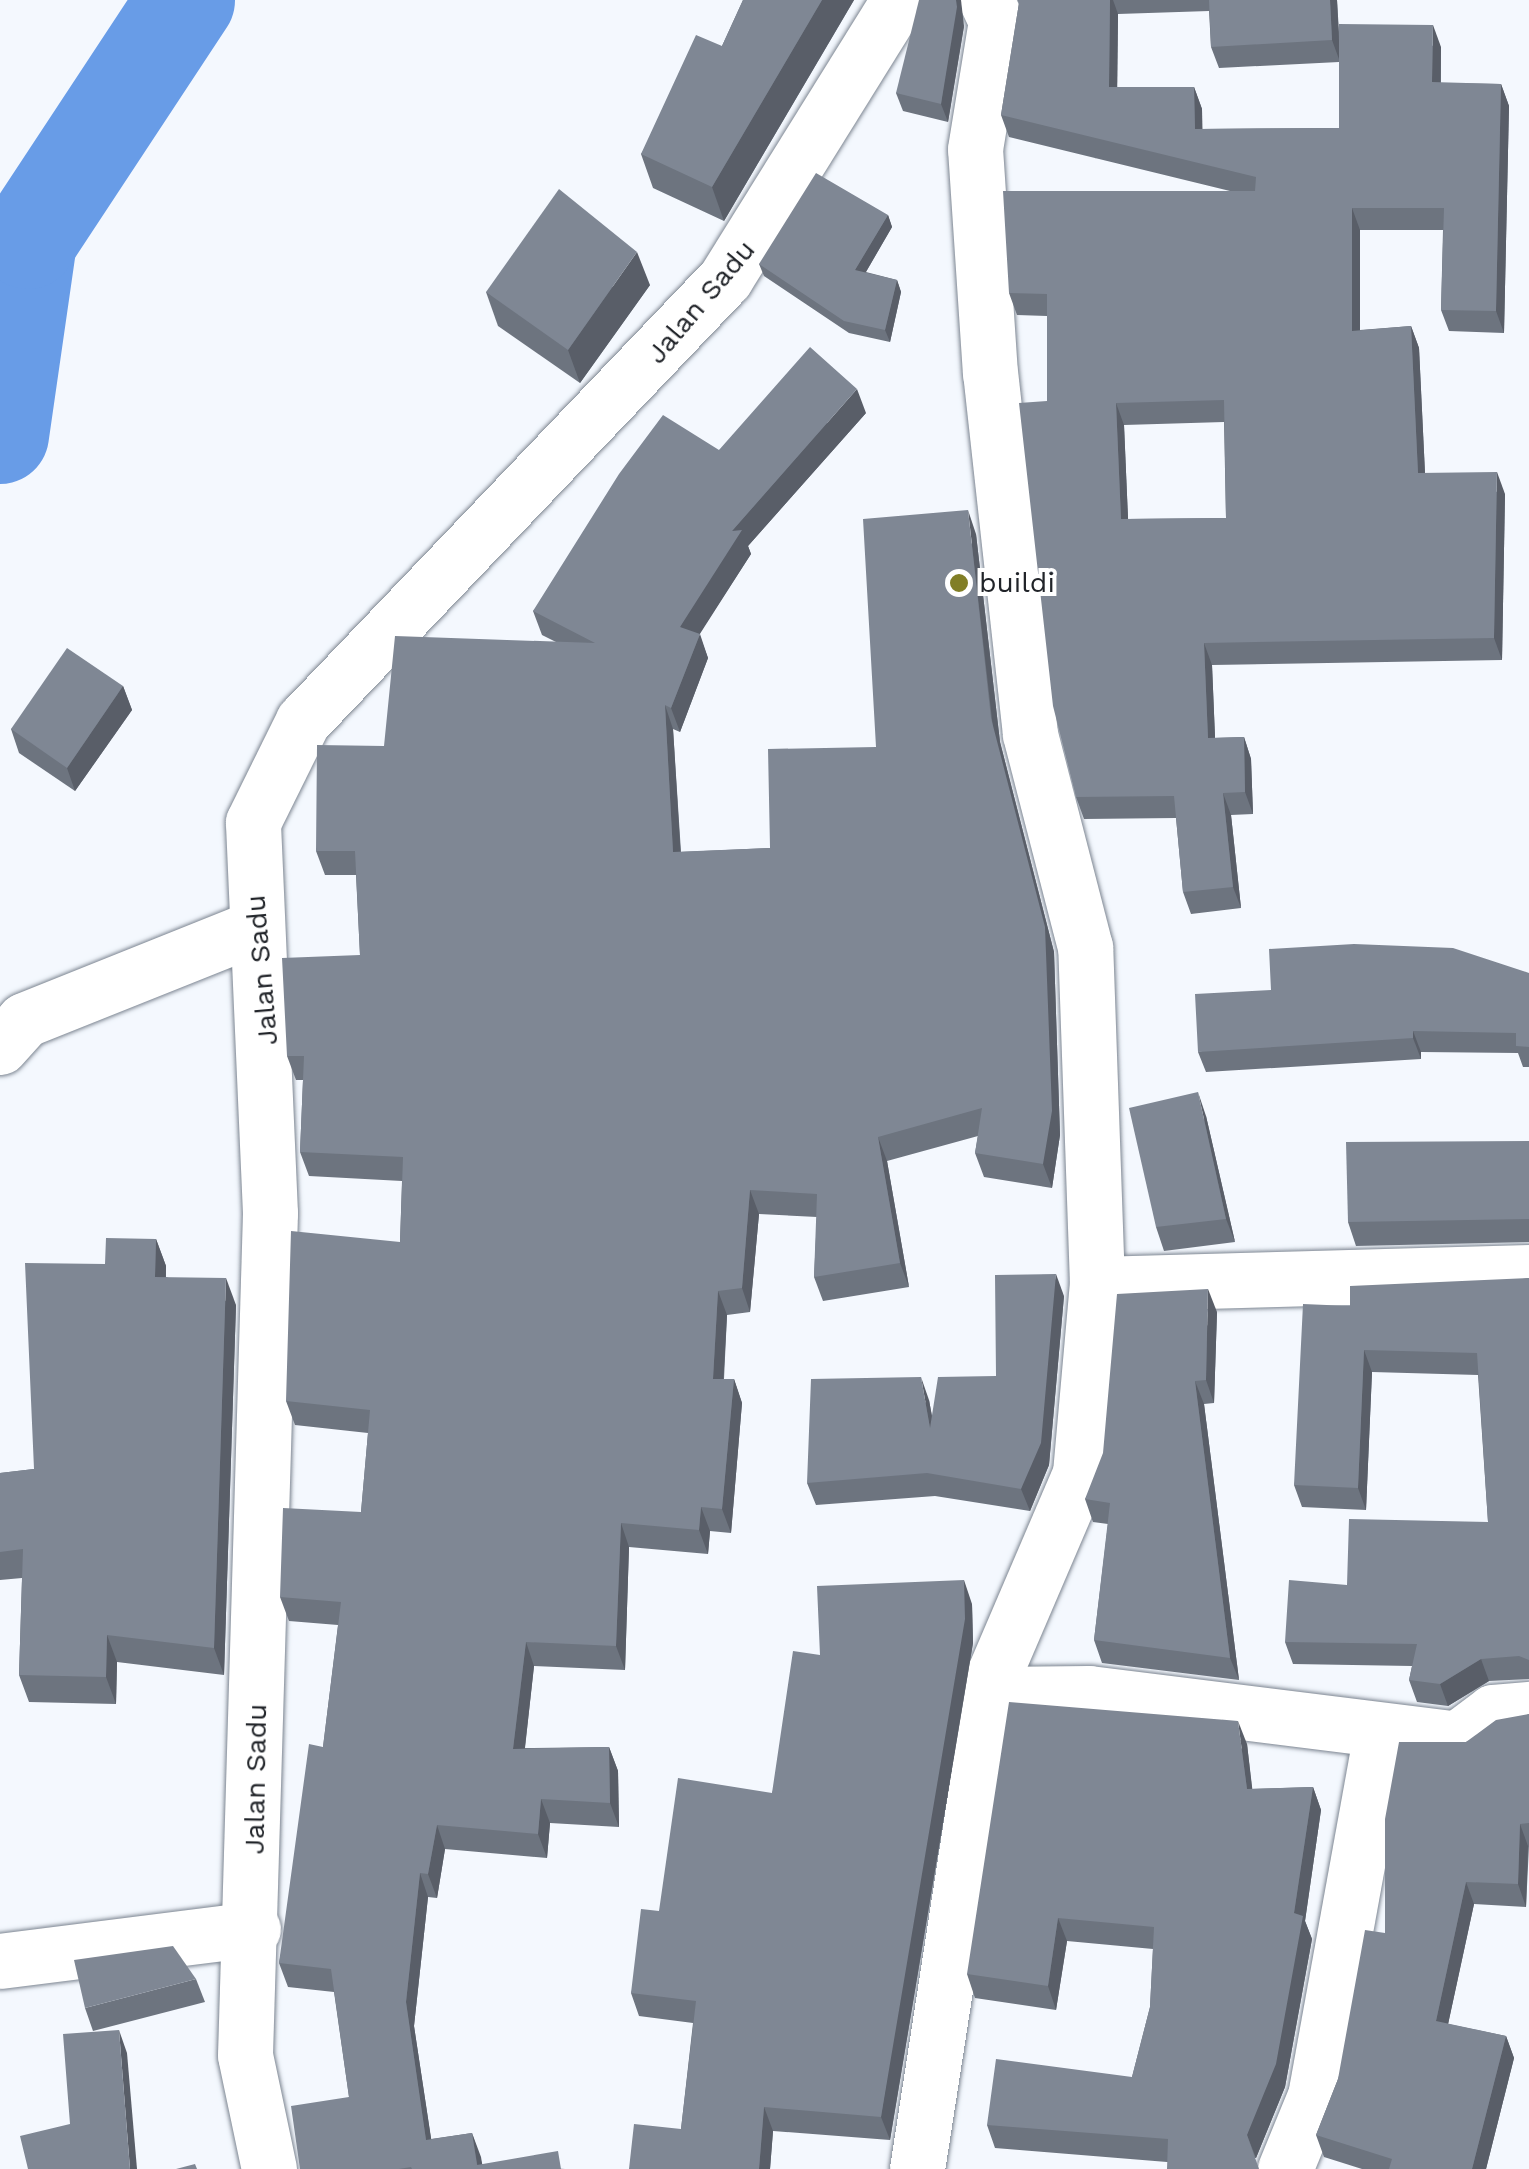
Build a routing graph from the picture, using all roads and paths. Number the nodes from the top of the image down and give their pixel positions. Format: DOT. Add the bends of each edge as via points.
graph roads {
  1 [pos="899,0"];
  2 [pos="986,0"];
  3 [pos="254,928"];
  4 [pos="0,1047"];
  5 [pos="1529,1272"];
  6 [pos="1097,1284"];
  7 [pos="992,1694"];
  8 [pos="1529,1709"];
  9 [pos="1381,1733"];
  10 [pos="253,1930"];
  11 [pos="0,1961"];
  12 [pos="269,2169"];
  13 [pos="916,2169"];
  14 [pos="1285,2169"];
  1 -- 3 [label="street, Jalan Sadu" via="725,279 303,721 253,822"];
  2 -- 6 [label="street" via="996,21 975,149 990,374 1030,734 1085,948"];
  3 -- 4 [label="street" via="24,1020"];
  3 -- 10 [label="street, Jalan Sadu" via="271,1095"];
  5 -- 6 [label="street"];
  6 -- 7 [label="street" via="1080,1472"];
  7 -- 9 [label="street" via="1089,1693"];
  7 -- 13 [label="street"];
  8 -- 9 [label="street" via="1494,1712 1457,1740"];
  9 -- 14 [label="street" via="1315,2096"];
  10 -- 11 [label="street"];
  10 -- 12 [label="street, Jalan Sadu" via="245,2055"];
}
